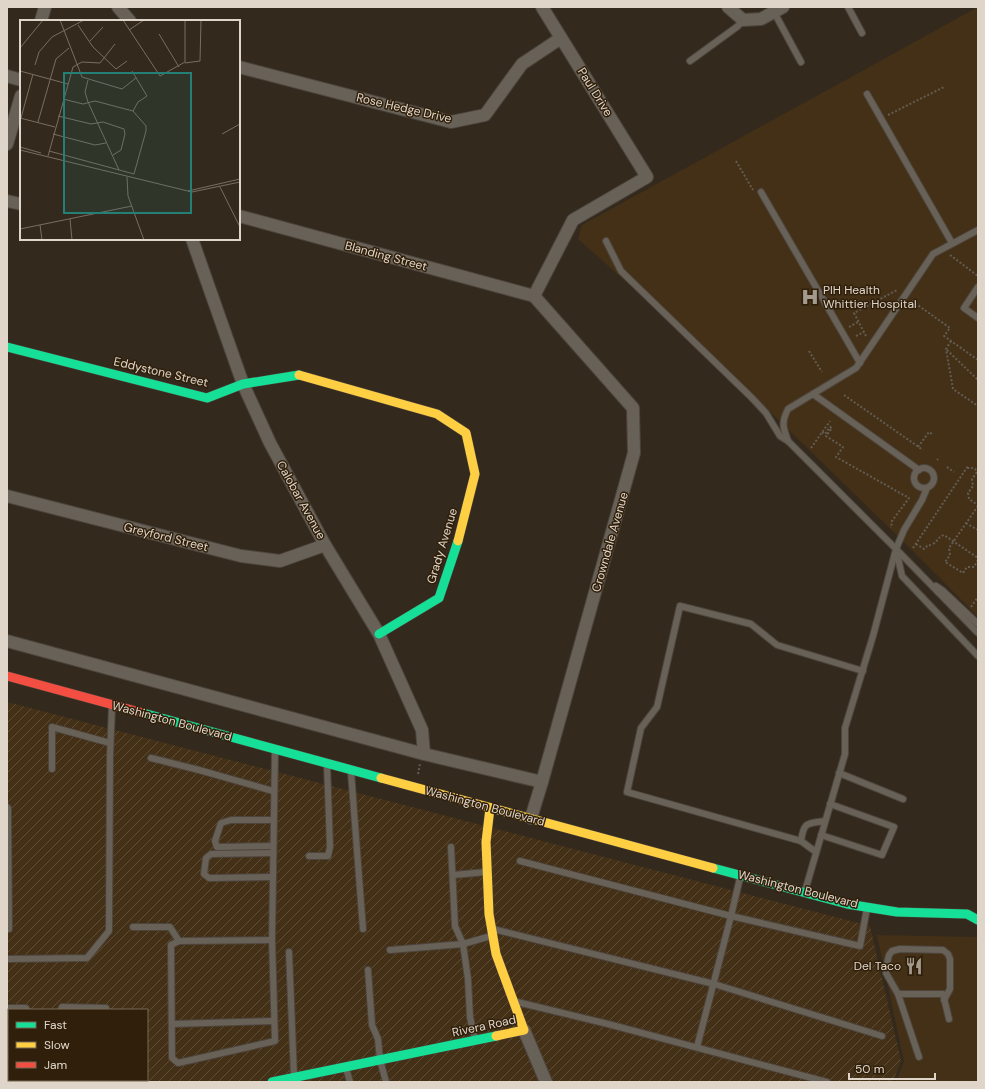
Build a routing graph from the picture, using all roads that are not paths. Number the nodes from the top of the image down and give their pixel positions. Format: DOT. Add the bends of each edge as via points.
graph roads {
  1 [pos="45,7"];
  2 [pos="118,7"];
  3 [pos="542,7"];
  4 [pos="728,7"];
  5 [pos="848,7"];
  6 [pos="779,9"];
  7 [pos="42,20"];
  8 [pos="129,20"];
  9 [pos="743,20"];
  10 [pos="862,33"];
  11 [pos="561,38"];
  12 [pos="690,61"];
  13 [pos="801,62"];
  14 [pos="240,67"];
  15 [pos="7,76"];
  16 [pos="20,80"];
  17 [pos="867,94"];
  18 [pos="20,99"];
  19 [pos="7,144"];
  20 [pos="761,192"];
  21 [pos="7,201"];
  22 [pos="20,204"];
  23 [pos="240,216"];
  24 [pos="978,230"];
  25 [pos="192,240"];
  26 [pos="606,241"];
  27 [pos="952,243"];
  28 [pos="978,287"];
  29 [pos="534,296"];
  30 [pos="978,318"];
  31 [pos="7,347"];
  32 [pos="860,363"];
  33 [pos="243,384"];
  34 [pos="813,394"];
  35 [pos="466,433"];
  36 [pos="788,441"];
  37 [pos="919,470"];
  38 [pos="927,488"];
  39 [pos="7,496"];
  40 [pos="325,545"];
  41 [pos="896,549"];
  42 [pos="927,580"];
  43 [pos="976,622"];
  44 [pos="978,633"];
  45 [pos="379,634"];
  46 [pos="7,641"];
  47 [pos="978,656"];
  48 [pos="863,671"];
  49 [pos="7,676"];
  50 [pos="112,705"];
  51 [pos="110,743"];
  52 [pos="275,749"];
  53 [pos="424,754"];
  54 [pos="151,758"];
  55 [pos="327,764"];
  56 [pos="52,769"];
  57 [pos="351,770"];
  58 [pos="839,773"];
  59 [pos="542,782"];
  60 [pos="273,791"];
  61 [pos="903,799"];
  62 [pos="830,804"];
  63 [pos="7,807"];
  64 [pos="490,808"];
  65 [pos="531,818"];
  66 [pos="273,820"];
  67 [pos="825,821"];
  68 [pos="821,834"];
  69 [pos="801,841"];
  70 [pos="451,847"];
  71 [pos="273,850"];
  72 [pos="816,852"];
  73 [pos="309,856"];
  74 [pos="520,861"];
  75 [pos="487,872"];
  76 [pos="453,875"];
  77 [pos="741,875"];
  78 [pos="272,877"];
  79 [pos="804,892"];
  80 [pos="867,907"];
  81 [pos="978,908"];
  82 [pos="967,914"];
  83 [pos="731,916"];
  84 [pos="978,920"];
  85 [pos="133,927"];
  86 [pos="7,929"];
  87 [pos="363,929"];
  88 [pos="492,932"];
  89 [pos="272,940"];
  90 [pos="179,941"];
  91 [pos="463,944"];
  92 [pos="390,950"];
  93 [pos="289,952"];
  94 [pos="7,959"];
  95 [pos="368,970"];
  96 [pos="714,984"];
  97 [pos="898,994"];
  98 [pos="944,1000"];
  99 [pos="513,1001"];
  100 [pos="7,1008"];
  101 [pos="106,1008"];
  102 [pos="26,1009"];
  103 [pos="61,1009"];
  104 [pos="950,1019"];
  105 [pos="274,1021"];
  106 [pos="172,1024"];
  107 [pos="524,1030"];
  108 [pos="882,1036"];
  109 [pos="476,1040"];
  110 [pos="697,1047"];
  111 [pos="919,1057"];
  112 [pos="380,1060"];
  113 [pos="346,1067"];
  114 [pos="294,1077"];
  115 [pos="272,1082"];
  116 [pos="350,1082"];
  117 [pos="386,1082"];
  118 [pos="546,1082"];
  119 [pos="827,1082"];
  1 -- 7 [label="street"];
  2 -- 8 [label="street"];
  3 -- 11 [label="street, Paul Drive"];
  4 -- 9 [label="street"];
  5 -- 10 [label="lane"];
  6 -- 9 [label="street" via="761,19"];
  6 -- 13 [label="lane"];
  9 -- 12 [label="lane"];
  11 -- 14 [label="street, Rose Hedge Drive" via="522,64 485,115 451,122"];
  11 -- 29 [label="street, Paul Drive" via="647,177 572,220"];
  15 -- 16 [label="street"];
  17 -- 27 [label="lane"];
  18 -- 19 [label="street"];
  20 -- 32 [label="lane"];
  21 -- 22 [label="street"];
  23 -- 29 [label="street, Blanding Street"];
  24 -- 27 [label="lane"];
  25 -- 33 [label="street, Calobar Avenue"];
  26 -- 36 [label="lane" via="621,271 752,398 766,413 780,436"];
  27 -- 32 [label="lane" via="932,254"];
  28 -- 30 [label="lane" via="964,308"];
  29 -- 59 [label="street, Crowndale Avenue" via="633,408 634,453"];
  31 -- 33 [label="street, Eddystone Street" via="207,398"];
  32 -- 34 [label="lane"];
  33 -- 35 [label="street, Eddystone Street" via="300,375 437,414"];
  33 -- 40 [label="street, Calobar Avenue" via="270,444"];
  34 -- 36 [label="lane" via="788,409 783,427"];
  34 -- 37 [label="lane"];
  35 -- 45 [label="street, Grady Avenue" via="475,474 458,540 439,598"];
  36 -- 41 [label="lane"];
  37 -- 38 [label="lane" via="914,478 915,484 920,488"];
  37 -- 38 [label="lane" via="925,468 934,474 933,484"];
  38 -- 41 [label="lane"];
  39 -- 40 [label="street, Greyford Street" via="241,556 280,561"];
  40 -- 45 [label="street, Calobar Avenue"];
  41 -- 42 [label="lane"];
  41 -- 47 [label="lane" via="902,576"];
  41 -- 48 [label="lane"];
  42 -- 43 [label="lane" via="942,590"];
  42 -- 44 [label="lane"];
  45 -- 53 [label="street, Calobar Avenue" via="422,730"];
  46 -- 53 [label="street"];
  48 -- 58 [label="lane" via="845,728 845,754"];
  48 -- 69 [label="lane" via="777,645 751,624 680,606 657,707 641,728 627,792"];
  49 -- 50 [label="street, Washington Boulevard"];
  50 -- 51 [label="lane"];
  50 -- 52 [label="street, Washington Boulevard"];
  51 -- 56 [label="lane" via="52,727"];
  51 -- 94 [label="lane" via="109,931 87,958"];
  52 -- 55 [label="street, Washington Boulevard"];
  52 -- 60 [label="lane"];
  53 -- 59 [label="street"];
  54 -- 60 [label="lane"];
  55 -- 57 [label="street, Washington Boulevard"];
  55 -- 73 [label="lane" via="330,847 328,856"];
  57 -- 64 [label="street, Washington Boulevard"];
  57 -- 87 [label="lane"];
  58 -- 61 [label="lane"];
  58 -- 62 [label="lane"];
  59 -- 65 [label="street, Crowndale Avenue"];
  60 -- 66 [label="lane"];
  62 -- 67 [label="lane"];
  62 -- 68 [label="lane" via="894,827 882,855"];
  63 -- 86 [label="lane"];
  64 -- 65 [label="street, Washington Boulevard"];
  64 -- 75 [label="street, Rivera Road" via="486,842"];
  65 -- 77 [label="street, Washington Boulevard"];
  66 -- 71 [label="lane"];
  66 -- 71 [label="lane" via="231,820 221,823 215,841 217,847"];
  67 -- 68 [label="lane"];
  67 -- 69 [label="lane" via="808,824 803,829"];
  68 -- 72 [label="lane"];
  69 -- 72 [label="lane"];
  70 -- 76 [label="lane"];
  71 -- 78 [label="lane"];
  71 -- 78 [label="lane" via="211,854 206,858 204,874 209,878"];
  72 -- 79 [label="lane"];
  74 -- 83 [label="lane"];
  75 -- 76 [label="lane"];
  75 -- 88 [label="street, Rivera Road"];
  76 -- 91 [label="lane" via="455,926"];
  77 -- 79 [label="street, Washington Boulevard"];
  77 -- 83 [label="lane"];
  78 -- 89 [label="lane"];
  79 -- 80 [label="street, Washington Boulevard"];
  80 -- 82 [label="street, Washington Boulevard" via="897,912"];
  80 -- 83 [label="lane" via="860,946"];
  81 -- 82 [label="street"];
  82 -- 84 [label="street, Washington Boulevard"];
  83 -- 96 [label="lane"];
  85 -- 90 [label="lane" via="170,928"];
  88 -- 91 [label="lane"];
  88 -- 96 [label="lane"];
  88 -- 99 [label="street, Rivera Road" via="496,954"];
  89 -- 90 [label="lane"];
  89 -- 105 [label="lane"];
  90 -- 106 [label="lane" via="171,945"];
  91 -- 92 [label="lane"];
  91 -- 109 [label="lane" via="470,1017"];
  93 -- 114 [label="lane"];
  95 -- 112 [label="lane" via="372,1025 378,1039"];
  96 -- 108 [label="lane"];
  96 -- 110 [label="lane"];
  97 -- 98 [label="lane" via="943,994"];
  97 -- 98 [label="lane" via="886,973 892,951 943,950 950,959 950,989"];
  97 -- 111 [label="lane"];
  98 -- 104 [label="lane"];
  99 -- 107 [label="street, Rivera Road"];
  99 -- 110 [label="lane"];
  100 -- 102 [label="lane"];
  101 -- 103 [label="lane"];
  105 -- 106 [label="lane"];
  105 -- 106 [label="lane" via="275,1041 178,1063 172,1058"];
  107 -- 109 [label="street, Rivera Road"];
  107 -- 118 [label="street"];
  109 -- 112 [label="street, Rivera Road"];
  110 -- 119 [label="lane"];
  112 -- 113 [label="street, Rivera Road"];
  112 -- 117 [label="lane"];
  113 -- 114 [label="street, Rivera Road"];
  113 -- 116 [label="lane"];
  114 -- 115 [label="street, Rivera Road"];
}
